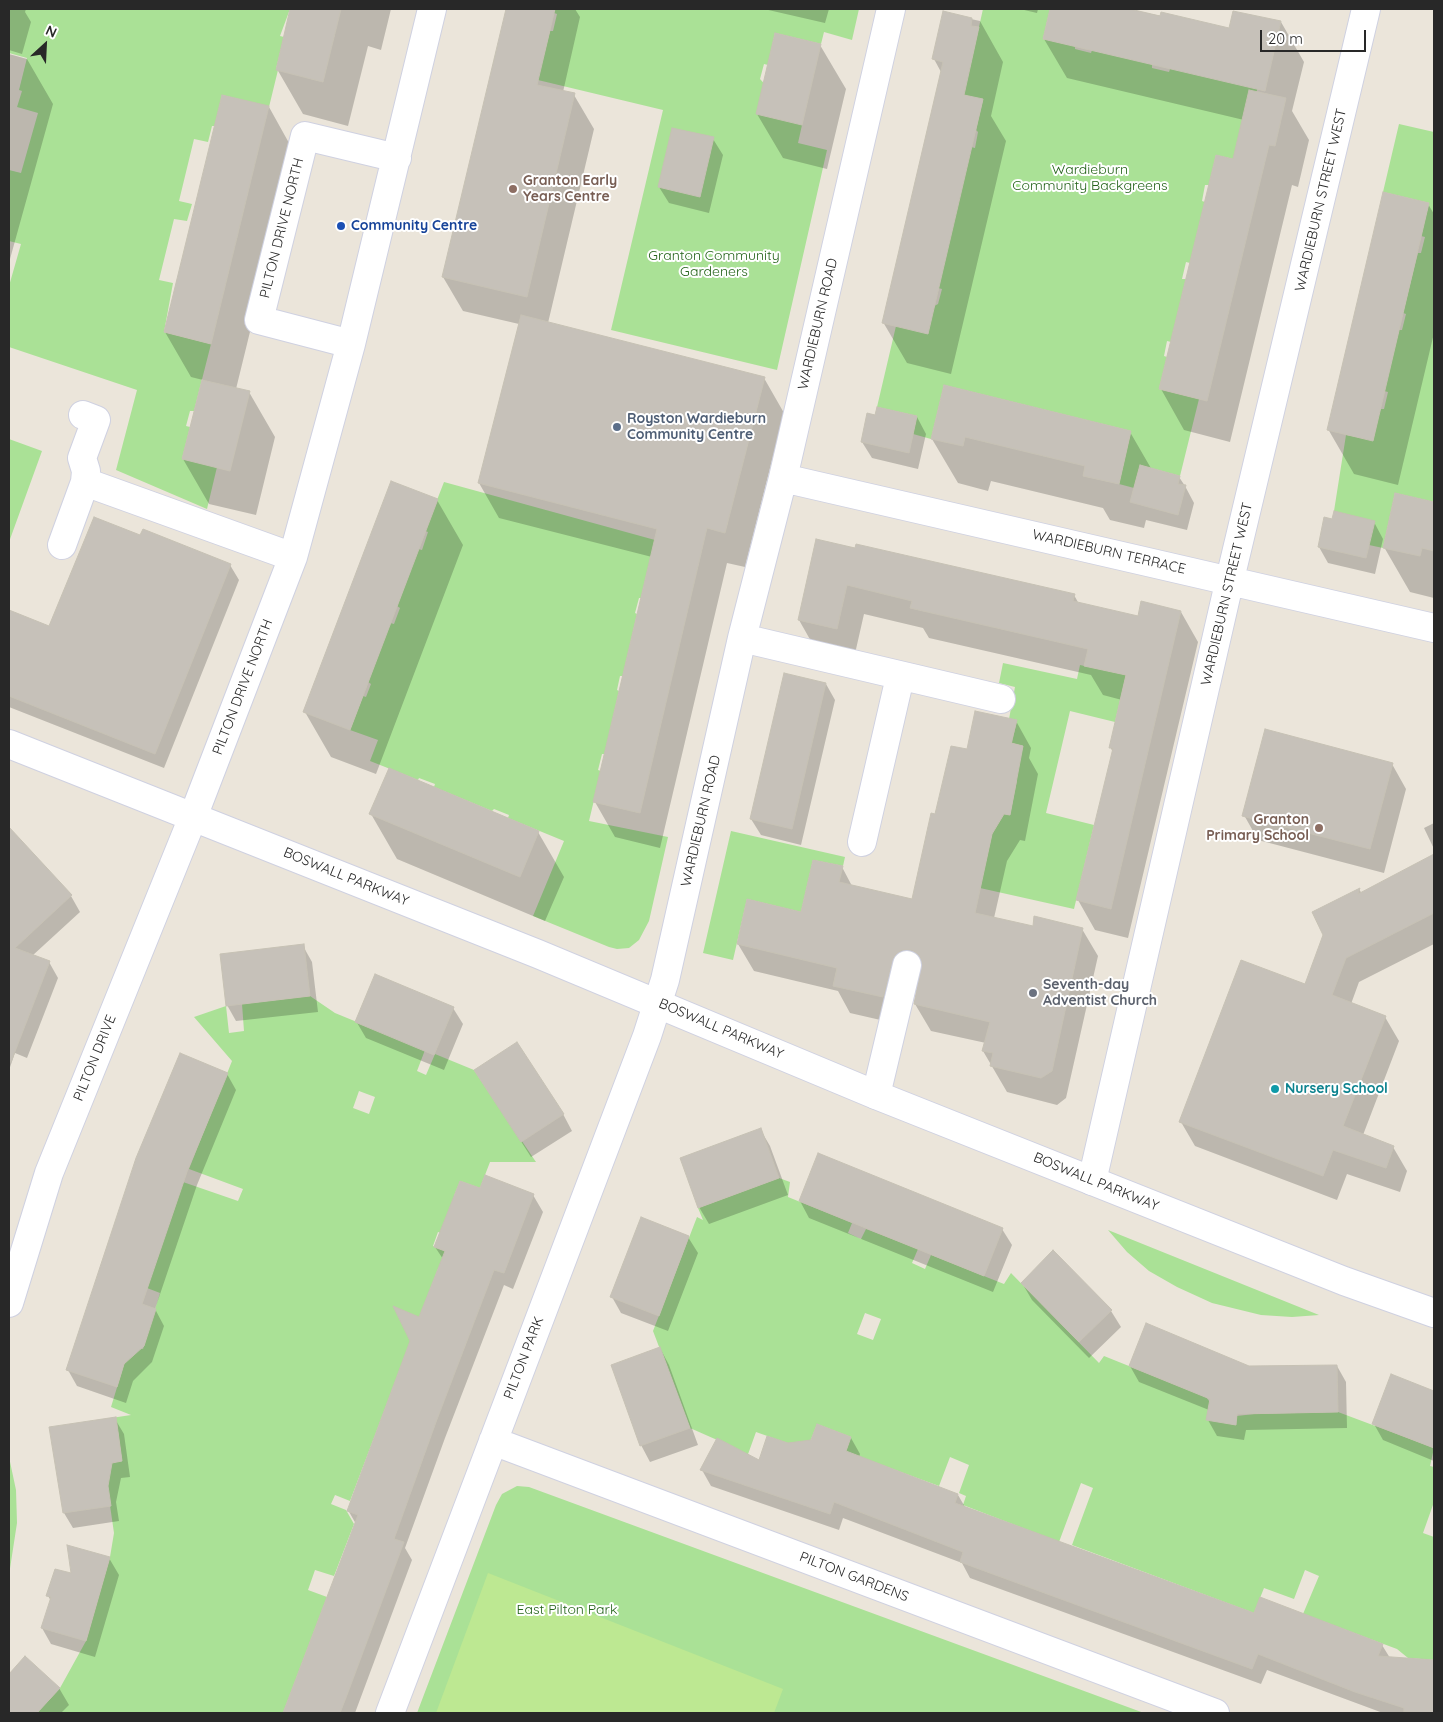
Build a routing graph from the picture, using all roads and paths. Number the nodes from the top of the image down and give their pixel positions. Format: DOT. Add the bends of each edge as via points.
graph roads {
  1 [pos="432,9"];
  2 [pos="891,9"];
  3 [pos="1366,9"];
  4 [pos="397,158"];
  5 [pos="351,344"];
  6 [pos="83,415"];
  7 [pos="782,478"];
  8 [pos="85,482"];
  9 [pos="62,545"];
  10 [pos="293,557"];
  11 [pos="1230,580"];
  12 [pos="1434,628"];
  13 [pos="742,638"];
  14 [pos="900,677"];
  15 [pos="1001,699"];
  16 [pos="9,744"];
  17 [pos="193,817"];
  18 [pos="862,842"];
  19 [pos="907,965"];
  20 [pos="658,1002"];
  21 [pos="876,1095"];
  22 [pos="1092,1181"];
  23 [pos="9,1303"];
  24 [pos="1434,1313"];
  25 [pos="492,1441"];
  26 [pos="390,1713"];
  27 [pos="1215,1713"];
  1 -- 4 [label="street, PILTON DRIVE NORTH"];
  2 -- 7 [label="street, WARDIEBURN ROAD"];
  3 -- 11 [label="street, WARDIEBURN STREET WEST"];
  4 -- 5 [label="street, PILTON DRIVE NORTH"];
  4 -- 5 [label="street, PILTON DRIVE NORTH" via="305,136 259,320"];
  5 -- 10 [label="street, PILTON DRIVE NORTH"];
  6 -- 8 [label="street" via="96,420 82,458"];
  7 -- 11 [label="street, WARDIEBURN TERRACE"];
  7 -- 13 [label="street, WARDIEBURN ROAD"];
  8 -- 9 [label="street"];
  8 -- 10 [label="street"];
  10 -- 17 [label="street, PILTON DRIVE NORTH"];
  11 -- 12 [label="street, WARDIEBURN TERRACE"];
  11 -- 22 [label="street, WARDIEBURN STREET WEST"];
  13 -- 14 [label="street"];
  13 -- 20 [label="street, WARDIEBURN ROAD"];
  14 -- 15 [label="street"];
  14 -- 18 [label="street"];
  16 -- 17 [label="street, BOSWALL PARKWAY"];
  17 -- 20 [label="street, BOSWALL PARKWAY"];
  17 -- 23 [label="street, PILTON DRIVE" via="49,1173"];
  19 -- 21 [label="street"];
  20 -- 21 [label="street, BOSWALL PARKWAY"];
  20 -- 25 [label="street, PILTON PARK" via="648,1036"];
  21 -- 22 [label="street, BOSWALL PARKWAY"];
  22 -- 24 [label="street, BOSWALL PARKWAY" via="1344,1281"];
  25 -- 26 [label="street, PILTON PARK"];
  25 -- 27 [label="street, PILTON GARDENS"];
}
